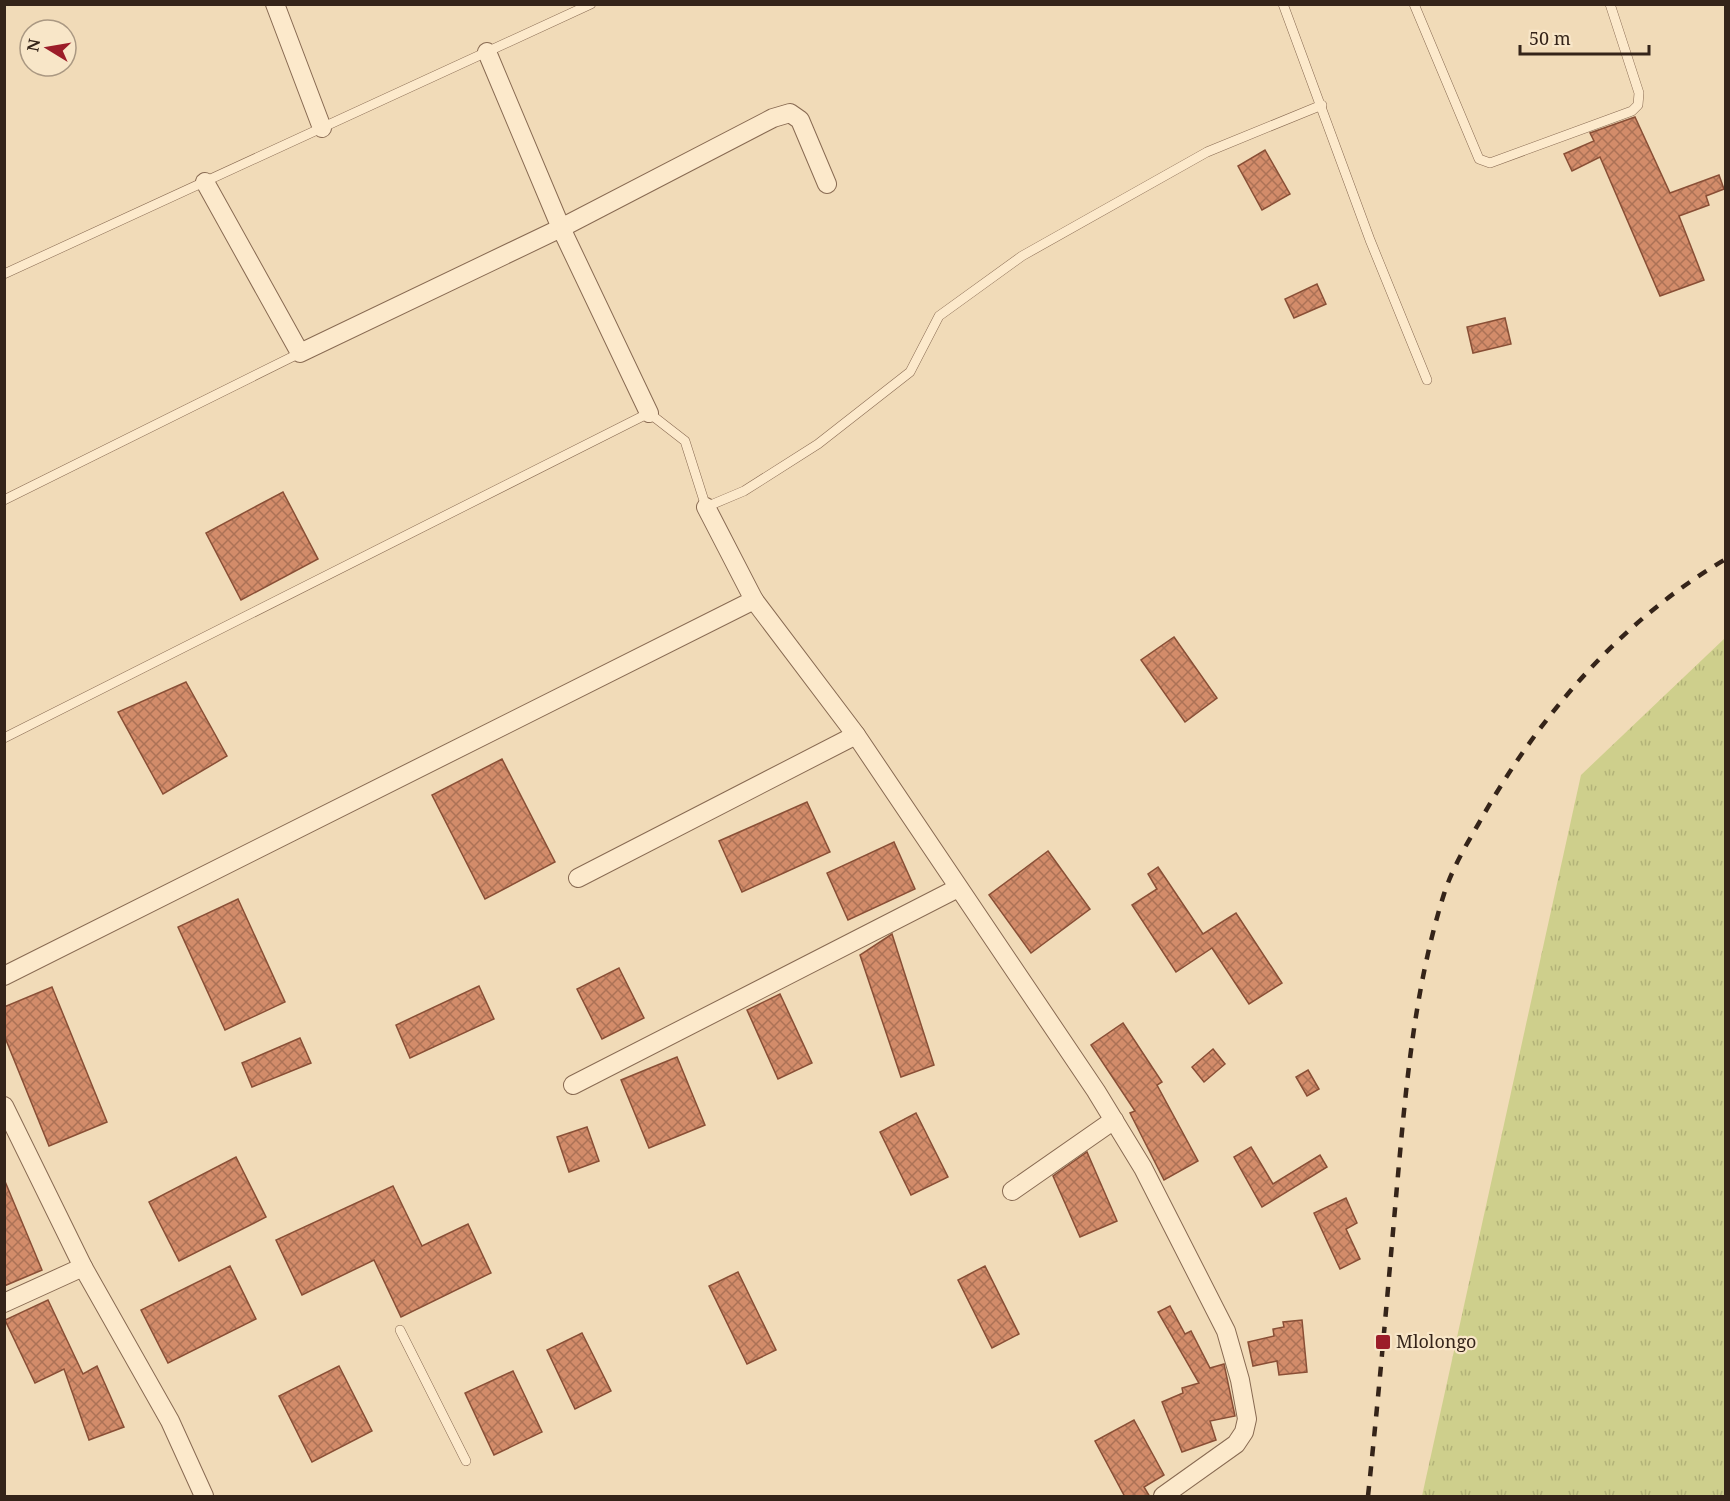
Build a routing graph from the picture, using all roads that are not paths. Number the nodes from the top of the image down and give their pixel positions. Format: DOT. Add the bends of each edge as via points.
graph roads {
  1 [pos="275,4"];
  2 [pos="591,4"];
  3 [pos="1283,4"];
  4 [pos="1414,4"];
  5 [pos="1610,4"];
  6 [pos="487,52"];
  7 [pos="1322,105"];
  8 [pos="321,129"];
  9 [pos="205,182"];
  10 [pos="827,184"];
  11 [pos="561,228"];
  12 [pos="4,274"];
  13 [pos="300,352"];
  14 [pos="1427,380"];
  15 [pos="649,413"];
  16 [pos="4,500"];
  17 [pos="706,507"];
  18 [pos="754,600"];
  19 [pos="856,735"];
  20 [pos="4,738"];
  21 [pos="578,878"];
  22 [pos="958,888"];
  23 [pos="4,976"];
  24 [pos="573,1085"];
  25 [pos="4,1106"];
  26 [pos="1114,1120"];
  27 [pos="1012,1191"];
  28 [pos="83,1267"];
  29 [pos="4,1303"];
  30 [pos="400,1330"];
  31 [pos="466,1461"];
  32 [pos="204,1497"];
  33 [pos="1163,1497"];
  1 -- 8 [label="street"];
  2 -- 6 [label="lane"];
  3 -- 7 [label="lane"];
  4 -- 5 [label="lane" via="1479,159 1490,163 1632,111 1638,105 1639,93"];
  6 -- 8 [label="lane"];
  6 -- 11 [label="street"];
  7 -- 14 [label="lane" via="1370,240"];
  7 -- 17 [label="lane" via="1207,152 1022,256 939,316 910,372 818,444 744,491"];
  8 -- 9 [label="lane"];
  9 -- 12 [label="lane"];
  9 -- 13 [label="street"];
  10 -- 11 [label="street" via="800,120 790,112"];
  11 -- 13 [label="street"];
  11 -- 15 [label="street"];
  13 -- 16 [label="lane"];
  15 -- 17 [label="lane" via="685,441"];
  15 -- 20 [label="lane"];
  17 -- 18 [label="street"];
  18 -- 19 [label="street"];
  18 -- 23 [label="street"];
  19 -- 21 [label="street"];
  19 -- 22 [label="street"];
  22 -- 24 [label="street"];
  22 -- 26 [label="street"];
  25 -- 28 [label="street"];
  26 -- 27 [label="street"];
  26 -- 33 [label="street" via="1143,1168 1226,1331 1247,1419 1236,1444"];
  28 -- 29 [label="street"];
  28 -- 32 [label="street" via="170,1421"];
  30 -- 31 [label="lane"];
}
